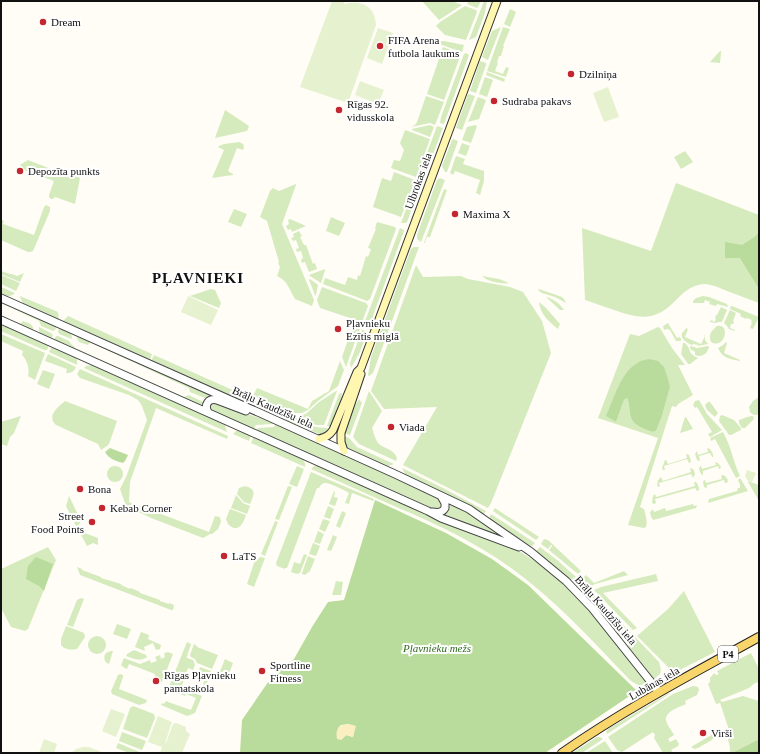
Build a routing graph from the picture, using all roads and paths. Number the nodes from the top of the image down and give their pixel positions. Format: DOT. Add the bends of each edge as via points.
graph roads {
  1 [pos="496,1"];
  2 [pos="1,298"];
  3 [pos="1,320"];
  4 [pos="361,368"];
  5 [pos="208,412"];
  6 [pos="260,413"];
  7 [pos="319,439"];
  8 [pos="344,451"];
  9 [pos="441,496"];
  10 [pos="428,511"];
  11 [pos="528,551"];
  12 [pos="759,637"];
  13 [pos="659,692"];
  14 [pos="562,753"];
  1 -- 4 [label="main road, Ulbrokas iela"];
  2 -- 6 [label="street, Brāļu Kaudzīšu iela"];
  3 -- 5 [label="street, Brāļu Kaudzīšu iela"];
  4 -- 7 [label="main road, Ulbrokas iela" via="331,434"];
  4 -- 8 [label="main road, Ulbrokas iela" via="341,433"];
  5 -- 6 [label="street" via="208,402 214,399 248,412"];
  5 -- 10 [label="street, Brāļu Kaudzīšu iela"];
  6 -- 7 [label="street, Brāļu Kaudzīšu iela"];
  7 -- 8 [label="street, Brāļu Kaudzīšu iela"];
  8 -- 9 [label="street, Brāļu Kaudzīšu iela"];
  9 -- 10 [label="street" via="445,508 437,513"];
  9 -- 11 [label="street, Brāļu Kaudzīšu iela" via="469,509"];
  10 -- 11 [label="street, Brāļu Kaudzīšu iela"];
  11 -- 13 [label="street, Brāļu Kaudzīšu iela" via="566,581 587,602"];
  12 -- 13 [label="main road, Lubānas iela / P4"];
  13 -- 14 [label="main road, Lubānas iela / P4"];
}
